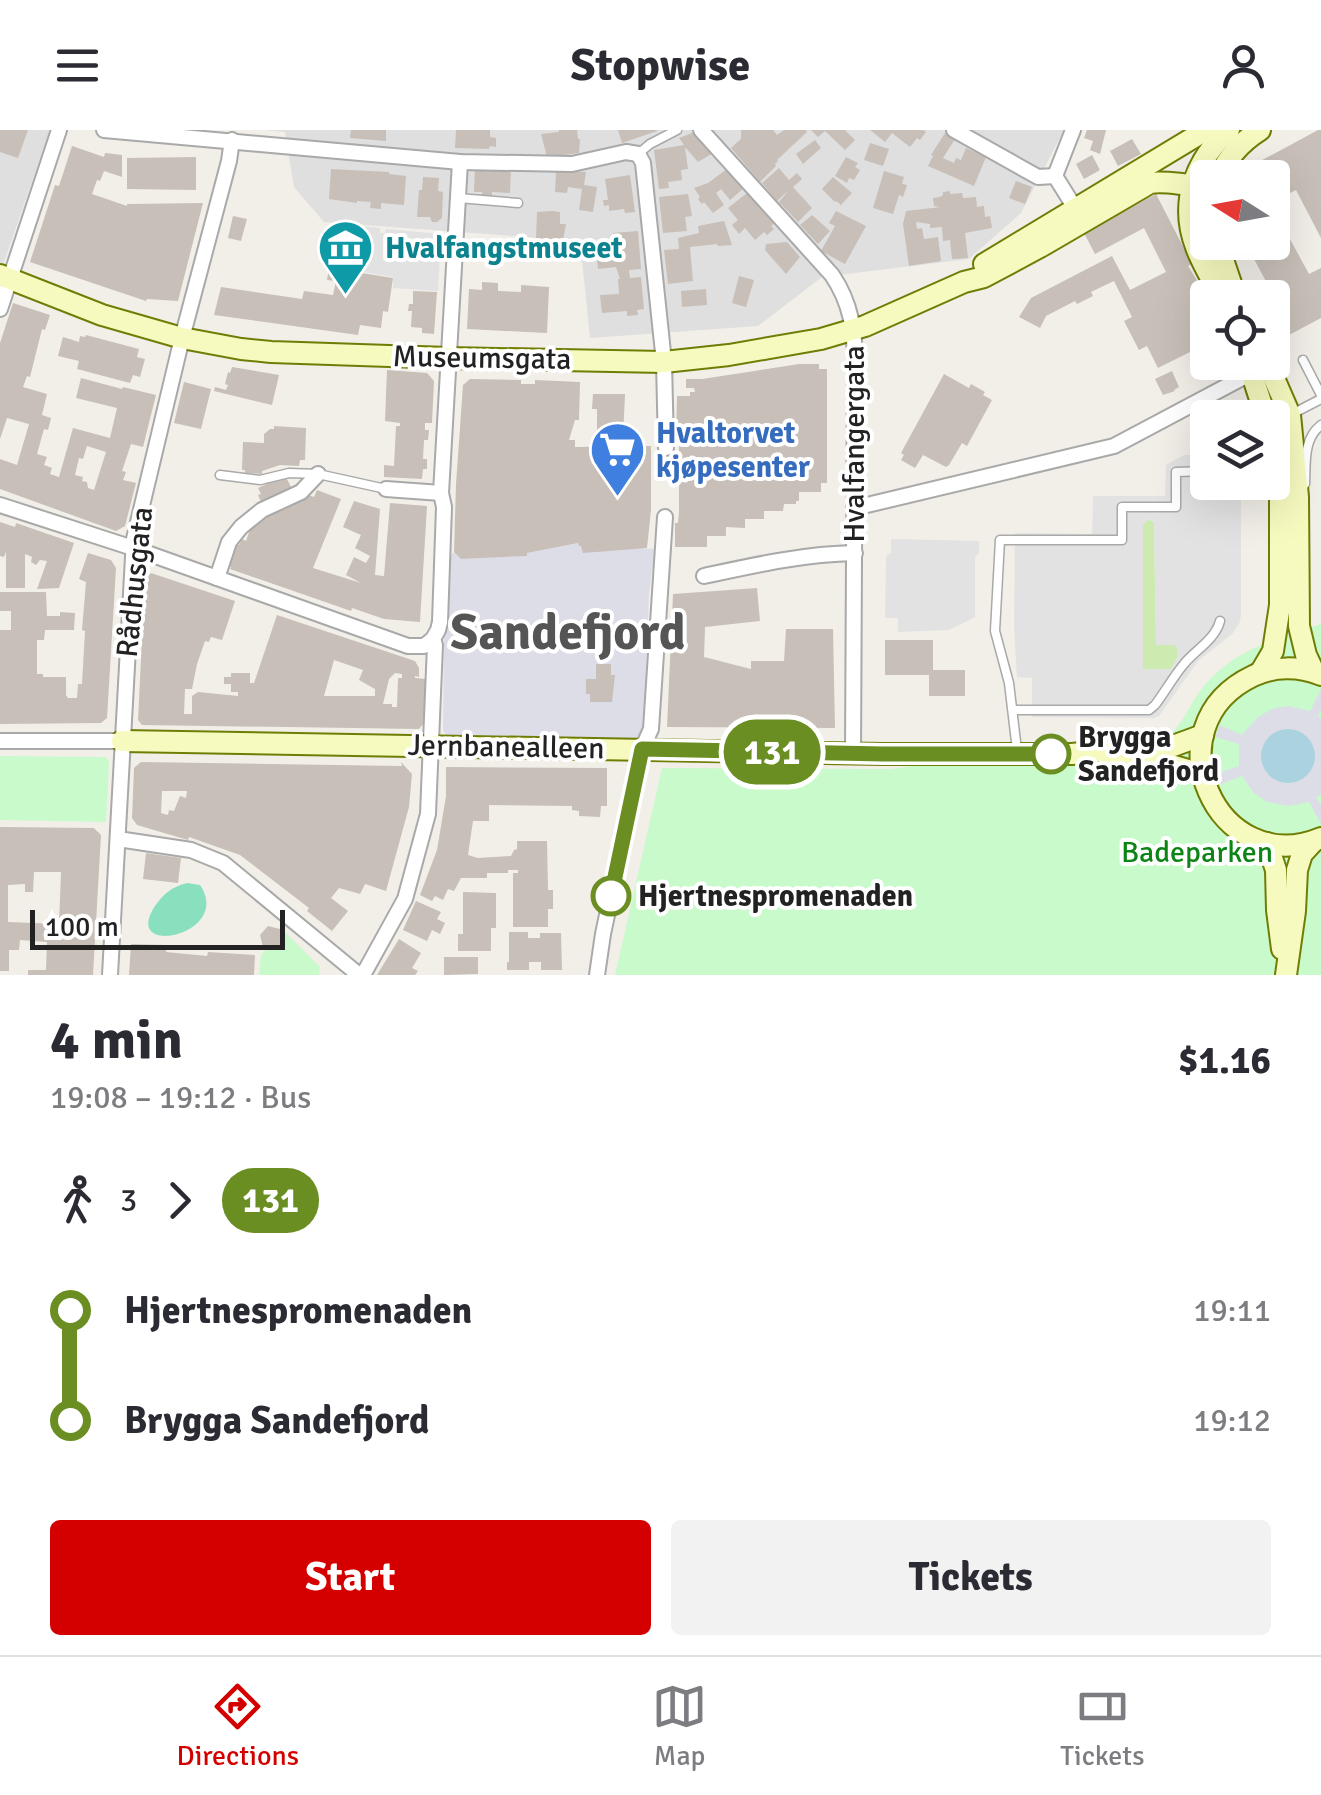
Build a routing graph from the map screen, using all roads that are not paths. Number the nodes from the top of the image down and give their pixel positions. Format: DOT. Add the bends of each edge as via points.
graph roads {
  1 [pos="58,130"];
  2 [pos="104,130"];
  3 [pos="677,130"];
  4 [pos="702,130"];
  5 [pos="954,130"];
  6 [pos="1073,130"];
  7 [pos="1206,130"];
  8 [pos="1228,130"];
  9 [pos="1260,130"];
  10 [pos="232,140"];
  11 [pos="638,154"];
  12 [pos="1162,157"];
  13 [pos="1204,160"];
  14 [pos="1229,160"];
  15 [pos="460,162"];
  16 [pos="1190,172"];
  17 [pos="1055,176"];
  18 [pos="1190,180"];
  19 [pos="1190,197"];
  20 [pos="458,198"];
  21 [pos="518,202"];
  22 [pos="1080,214"];
  23 [pos="1190,227"];
  24 [pos="5,276"];
  25 [pos="0,309"];
  26 [pos="854,330"];
  27 [pos="182,338"];
  28 [pos="448,358"];
  29 [pos="1302,360"];
  30 [pos="664,362"];
  31 [pos="1229,380"];
  32 [pos="1321,397"];
  33 [pos="1290,415"];
  34 [pos="1321,425"];
  35 [pos="666,448"];
  36 [pos="1190,472"];
  37 [pos="318,474"];
  38 [pos="220,475"];
  39 [pos="386,489"];
  40 [pos="441,493"];
  41 [pos="1298,496"];
  42 [pos="1280,500"];
  43 [pos="867,504"];
  44 [pos="0,505"];
  45 [pos="664,518"];
  46 [pos="133,548"];
  47 [pos="855,553"];
  48 [pos="704,576"];
  49 [pos="217,578"];
  50 [pos="1220,621"];
  51 [pos="433,639"];
  52 [pos="1260,673"];
  53 [pos="1318,674"];
  54 [pos="1014,710"];
  55 [pos="1202,735"];
  56 [pos="0,741"];
  57 [pos="122,741"];
  58 [pos="432,746"];
  59 [pos="642,749"];
  60 [pos="854,754"];
  61 [pos="1018,754"];
  62 [pos="1072,754"];
  63 [pos="1202,774"];
  64 [pos="118,839"];
  65 [pos="1317,840"];
  66 [pos="1267,843"];
  67 [pos="110,975"];
  68 [pos="361,975"];
  69 [pos="597,975"];
  70 [pos="1286,975"];
  1 -- 24 [label="street"];
  2 -- 10 [label="street"];
  3 -- 11 [label="lane"];
  4 -- 26 [label="street, Hvalfangergata" via="832,276"];
  5 -- 17 [label="street" via="1038,177"];
  6 -- 17 [label="street"];
  7 -- 12 [label="street, Museumsgata"];
  8 -- 13 [label="street"];
  9 -- 14 [label="street"];
  10 -- 15 [label="street"];
  10 -- 27 [label="street, Rådhusgata"];
  11 -- 15 [label="street" via="572,164"];
  11 -- 30 [label="street"];
  12 -- 16 [label="street" via="1179,158"];
  12 -- 22 [label="street, Museumsgata"];
  15 -- 20 [label="street"];
  17 -- 22 [label="street"];
  18 -- 22 [label="street, Museumsgata" via="1150,183"];
  19 -- 23 [label="street"];
  20 -- 21 [label="lane"];
  20 -- 28 [label="street"];
  22 -- 26 [label="street, Museumsgata" via="964,282"];
  24 -- 25 [label="street"];
  24 -- 27 [label="street, Museumsgata"];
  26 -- 30 [label="street, Museumsgata"];
  26 -- 47 [label="street, Hvalfangergata"];
  27 -- 28 [label="street, Museumsgata" via="271,352"];
  27 -- 46 [label="street, Rådhusgata"];
  28 -- 30 [label="street, Museumsgata"];
  28 -- 40 [label="street"];
  29 -- 32 [label="lane"];
  30 -- 35 [label="street"];
  31 -- 43 [label="street" via="1114,446"];
  32 -- 33 [label="lane"];
  33 -- 41 [label="street"];
  34 -- 41 [label="lane" via="1308,440"];
  36 -- 54 [label="lane" via="1176,472 1176,507 1122,507 1122,540 1000,540 995,631"];
  37 -- 38 [label="lane" via="260,480"];
  37 -- 39 [label="lane"];
  37 -- 49 [label="street" via="301,492 241,526"];
  39 -- 40 [label="street"];
  40 -- 51 [label="street" via="440,622"];
  41 -- 53 [label="street" via="1299,626"];
  42 -- 52 [label="street" via="1278,626"];
  44 -- 46 [label="street"];
  45 -- 59 [label="street" via="652,729"];
  46 -- 49 [label="street"];
  46 -- 57 [label="street, Rådhusgata"];
  47 -- 48 [label="street"];
  47 -- 60 [label="street, Hvalfangergata"];
  49 -- 51 [label="street" via="408,646"];
  50 -- 54 [label="lane" via="1149,710"];
  51 -- 58 [label="street"];
  52 -- 53 [label="street" via="1290,668"];
  52 -- 55 [label="street" via="1226,694"];
  54 -- 61 [label="lane"];
  55 -- 62 [label="street, Jernbanealleen" via="1173,746"];
  55 -- 63 [label="street"];
  56 -- 57 [label="street, Jernbanealleen"];
  57 -- 58 [label="street, Jernbanealleen"];
  57 -- 64 [label="street, Rådhusgata"];
  58 -- 59 [label="street, Jernbanealleen"];
  58 -- 68 [label="street" via="428,814 405,899"];
  59 -- 60 [label="street, Jernbanealleen"];
  59 -- 69 [label="street"];
  60 -- 61 [label="street, Jernbanealleen"];
  61 -- 62 [label="street, Jernbanealleen"];
  62 -- 63 [label="street, Jernbanealleen"];
  63 -- 66 [label="street" via="1222,815"];
  64 -- 67 [label="street, Rådhusgata"];
  64 -- 68 [label="street" via="190,850 223,863"];
  65 -- 66 [label="street"];
  65 -- 70 [label="street" via="1297,870"];
  66 -- 70 [label="street" via="1276,870"];
}
